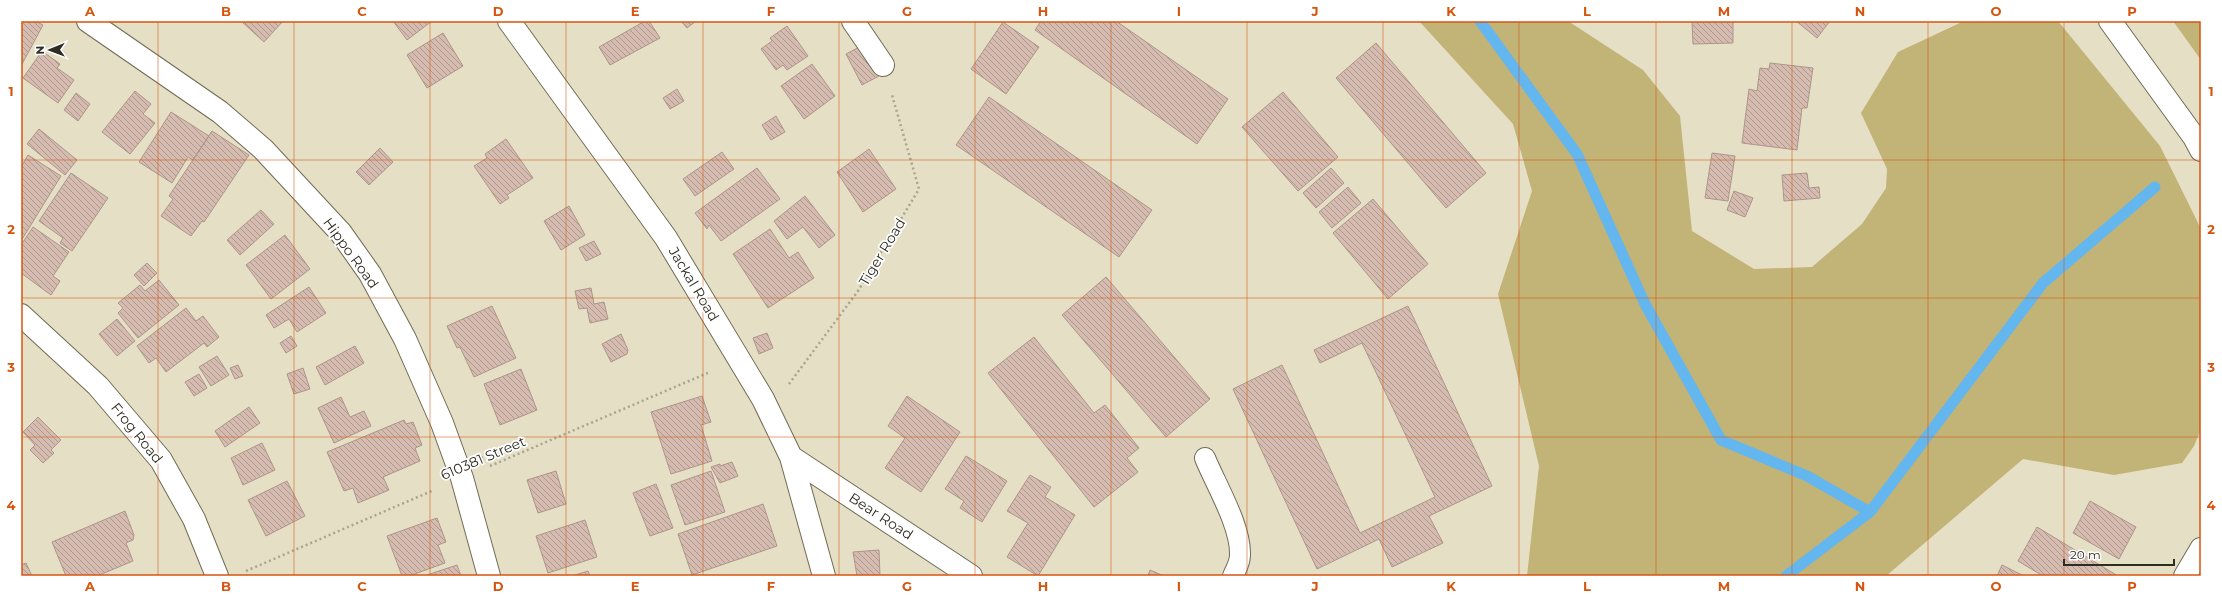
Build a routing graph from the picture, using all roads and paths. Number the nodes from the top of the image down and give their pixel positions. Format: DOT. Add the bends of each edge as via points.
graph roads {
  1 [pos="88,21"];
  2 [pos="509,21"];
  3 [pos="853,21"];
  4 [pos="2110,21"];
  5 [pos="883,65"];
  6 [pos="2201,150"];
  7 [pos="21,316"];
  8 [pos="740,359"];
  9 [pos="769,412"];
  10 [pos="791,457"];
  11 [pos="1205,458"];
  12 [pos="462,478"];
  13 [pos="2201,549"];
  14 [pos="242,573"];
  15 [pos="965,574"];
  16 [pos="2191,574"];
  17 [pos="217,576"];
  18 [pos="489,576"];
  19 [pos="824,576"];
  20 [pos="1233,576"];
  1 -- 12 [label="street, Hippo Road" via="220,112 263,149 341,233 370,274 405,339 442,423"];
  2 -- 8 [label="street, Jackal Road" via="666,238"];
  3 -- 5 [label="street"];
  4 -- 6 [label="street"];
  5 -- 9 [label="path, Tiger Road" via="919,189 858,291"];
  7 -- 17 [label="street, Frog Road" via="98,386 160,460 194,519"];
  8 -- 9 [label="street, Jackal Road"];
  8 -- 12 [label="path, 610381 Street"];
  9 -- 10 [label="street, Jackal Road"];
  10 -- 15 [label="street, Bear Road"];
  10 -- 19 [label="street, Jackal Road"];
  11 -- 20 [label="lane" via="1240,546 1240,557"];
  12 -- 14 [label="path, 610381 Street"];
  12 -- 18 [label="street, Hippo Road"];
  13 -- 16 [label="street"];
}
